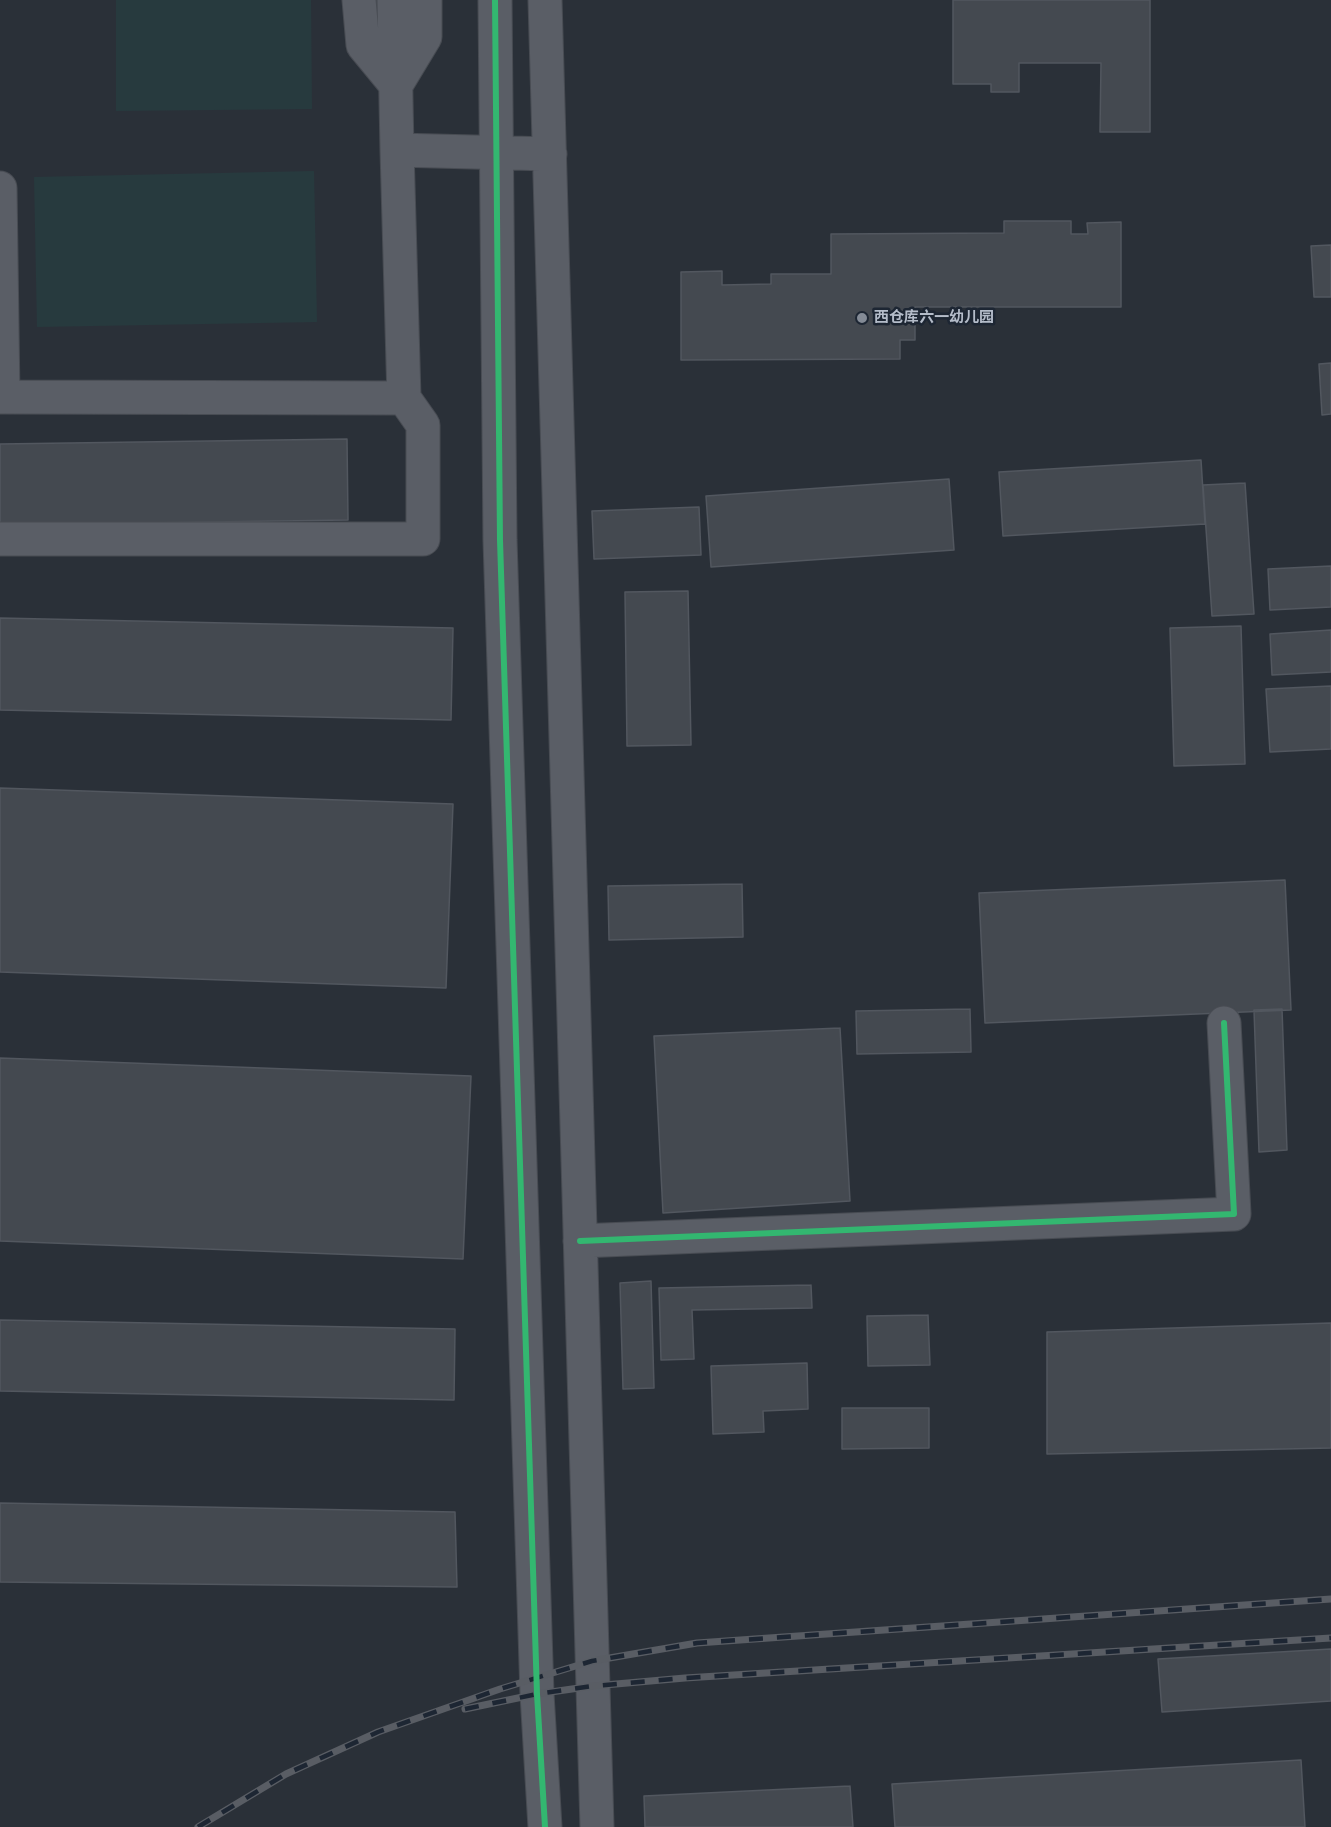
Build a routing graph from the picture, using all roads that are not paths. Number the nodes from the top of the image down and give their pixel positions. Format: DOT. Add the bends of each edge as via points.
graph roads {
  1 [pos="359,0"];
  2 [pos="394,0"];
  3 [pos="425,0"];
  4 [pos="495,0"];
  5 [pos="545,0"];
  6 [pos="396,86"];
  7 [pos="397,150"];
  8 [pos="497,153"];
  9 [pos="550,154"];
  10 [pos="0,188"];
  11 [pos="2,397"];
  12 [pos="404,398"];
  13 [pos="0,539"];
  14 [pos="1224,1023"];
  15 [pos="580,1241"];
  16 [pos="545,1827"];
  17 [pos="597,1827"];
  1 -- 6 [label="street" via="363,45"];
  2 -- 6 [label="street"];
  3 -- 6 [label="street" via="425,37"];
  4 -- 8 [label="street"];
  5 -- 9 [label="street"];
  6 -- 7 [label="street"];
  7 -- 8 [label="street"];
  7 -- 12 [label="street"];
  8 -- 9 [label="street"];
  8 -- 16 [label="street" via="500,540 537,1694"];
  9 -- 15 [label="street"];
  10 -- 11 [label="street"];
  11 -- 12 [label="street"];
  12 -- 13 [label="street" via="423,425 423,538"];
  14 -- 15 [label="street" via="1234,1214"];
  15 -- 17 [label="street"];
}
